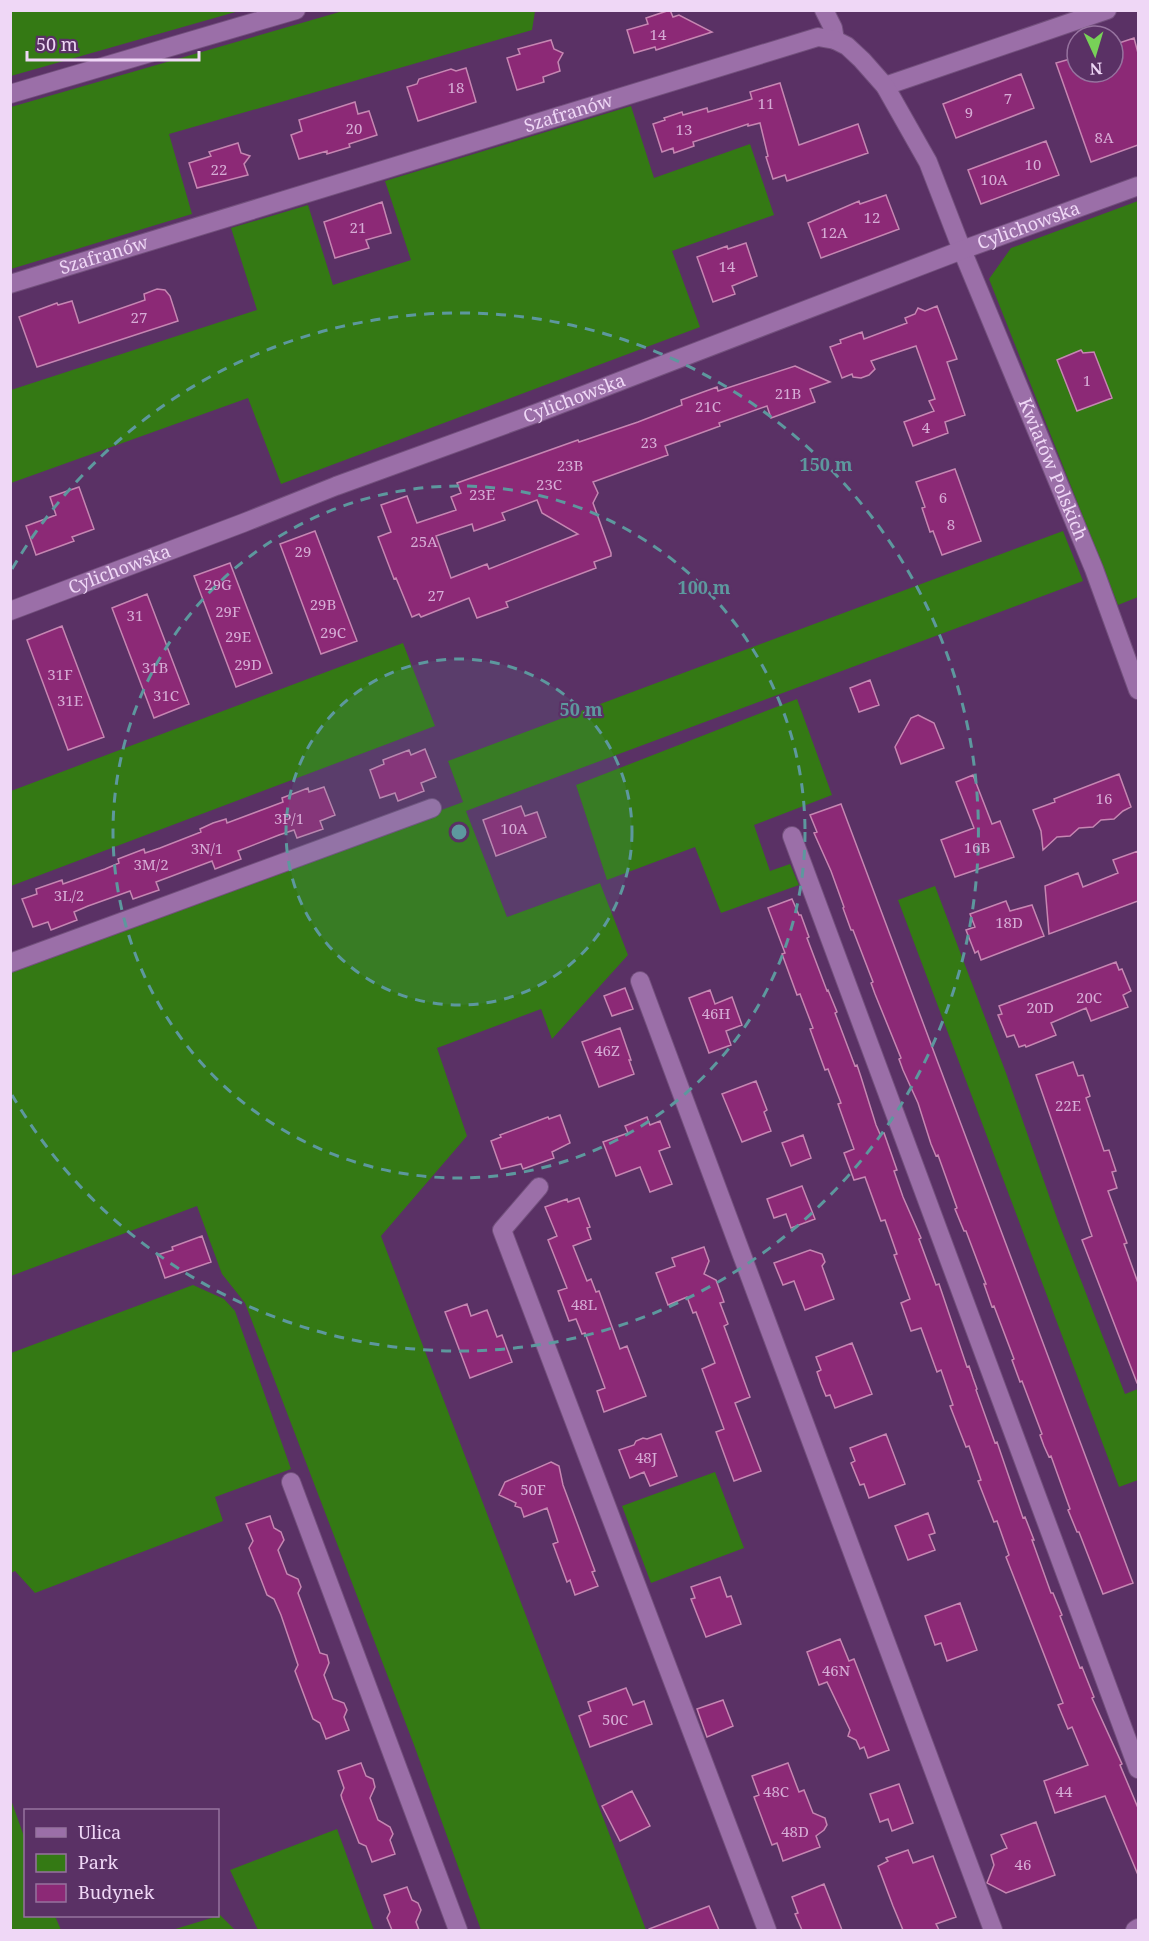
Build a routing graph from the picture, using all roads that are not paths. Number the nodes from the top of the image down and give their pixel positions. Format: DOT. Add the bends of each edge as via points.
graph roads {
  1 [pos="296,10"];
  2 [pos="824,10"];
  3 [pos="1107,10"];
  4 [pos="835,40"];
  5 [pos="885,86"];
  6 [pos="10,94"];
  7 [pos="1138,186"];
  8 [pos="962,250"];
  9 [pos="10,284"];
  10 [pos="10,611"];
  11 [pos="1138,690"];
  12 [pos="432,808"];
  13 [pos="792,836"];
  14 [pos="10,963"];
  15 [pos="640,981"];
  16 [pos="539,1187"];
  17 [pos="291,1482"];
  18 [pos="1138,1769"];
  19 [pos="1138,1928"];
  20 [pos="458,1930"];
  21 [pos="766,1930"];
  22 [pos="993,1930"];
  23 [pos="1135,1930"];
  1 -- 6 [label="street"];
  2 -- 4 [label="street"];
  3 -- 5 [label="street"];
  4 -- 5 [label="street" via="847,46"];
  4 -- 9 [label="street, Szafranów" via="818,36"];
  5 -- 8 [label="street, Kwiatów Polskich" via="928,162"];
  7 -- 8 [label="street, Cylichowska"];
  8 -- 10 [label="street, Cylichowska"];
  8 -- 11 [label="street, Kwiatów Polskich" via="1094,569"];
  12 -- 14 [label="street"];
  13 -- 18 [label="street"];
  15 -- 22 [label="street"];
  16 -- 21 [label="street" via="502,1230"];
  17 -- 20 [label="street"];
  19 -- 23 [label="street"];
}
